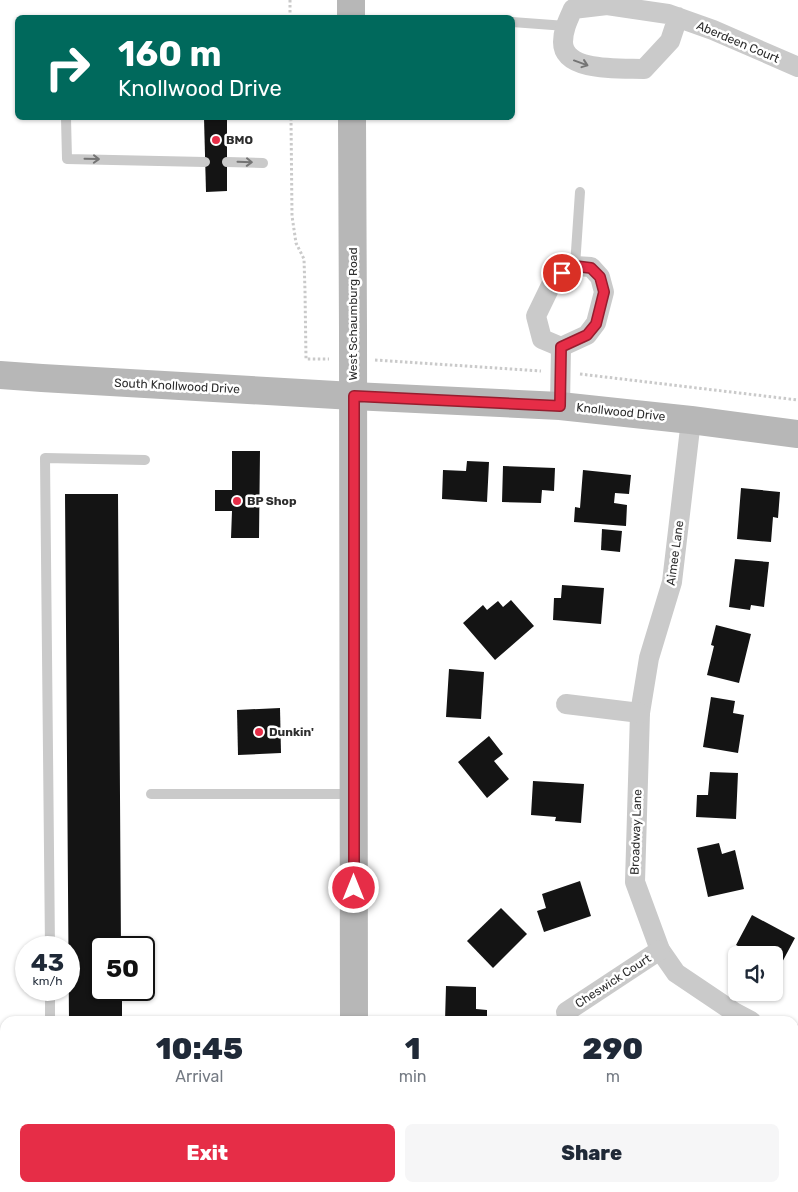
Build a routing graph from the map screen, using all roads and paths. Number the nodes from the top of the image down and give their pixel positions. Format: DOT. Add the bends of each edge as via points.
graph roads {
  1 [pos="290,0"];
  2 [pos="351,0"];
  3 [pos="290,15"];
  4 [pos="351,15"];
  5 [pos="678,17"];
  6 [pos="515,22"];
  7 [pos="566,26"];
  8 [pos="798,67"];
  9 [pos="66,120"];
  10 [pos="291,120"];
  11 [pos="352,120"];
  12 [pos="205,162"];
  13 [pos="227,162"];
  14 [pos="263,163"];
  15 [pos="580,192"];
  16 [pos="575,266"];
  17 [pos="561,347"];
  18 [pos="306,359"];
  19 [pos="388,360"];
  20 [pos="561,372"];
  21 [pos="0,375"];
  22 [pos="354,396"];
  23 [pos="798,400"];
  24 [pos="560,406"];
  25 [pos="691,420"];
  26 [pos="798,434"];
  27 [pos="145,460"];
  28 [pos="566,704"];
  29 [pos="640,713"];
  30 [pos="151,794"];
  31 [pos="354,794"];
  32 [pos="50,936"];
  33 [pos="660,950"];
  34 [pos="50,1001"];
  35 [pos="566,1012"];
  36 [pos="50,1016"];
  37 [pos="354,1016"];
  38 [pos="742,1016"];
  1 -- 3 [label="path"];
  2 -- 4 [label="main road"];
  5 -- 7 [label="street, Aberdeen Court" via="607,6 573,9"];
  7 -- 5 [label="street, one-way" via="563,44 568,56 580,64 644,69 670,41"];
  5 -- 8 [label="street, Aberdeen Court"];
  6 -- 7 [label="lane"];
  9 -- 12 [label="lane, one-way" via="67,159"];
  10 -- 18 [label="path" via="292,216 296,243 304,259"];
  11 -- 22 [label="main road, West Schaumburg Road"];
  13 -- 14 [label="lane, one-way"];
  15 -- 16 [label="lane"];
  16 -- 17 [label="street" via="562,273 552,285 536,316 542,339"];
  16 -- 17 [label="street" via="591,268 600,277 604,292 596,324 587,335"];
  17 -- 20 [label="street"];
  19 -- 20 [label="path"];
  20 -- 23 [label="path"];
  20 -- 24 [label="street"];
  21 -- 22 [label="main road, South Knollwood Drive"];
  22 -- 24 [label="main road, Knollwood Drive"];
  22 -- 31 [label="main road, West Schaumburg Road"];
  24 -- 25 [label="main road, Knollwood Drive"];
  25 -- 26 [label="main road, Knollwood Drive"];
  25 -- 29 [label="street, Aimee Lane" via="672,582 649,658"];
  27 -- 32 [label="lane" via="45,458"];
  28 -- 29 [label="street"];
  29 -- 33 [label="street, Broadway Lane" via="635,882"];
  30 -- 31 [label="lane"];
  31 -- 37 [label="main road, West Schaumburg Road"];
  33 -- 35 [label="street, Cheswick Court"];
  33 -- 38 [label="street, Broadway Lane" via="676,973"];
  34 -- 36 [label="lane"];
}
